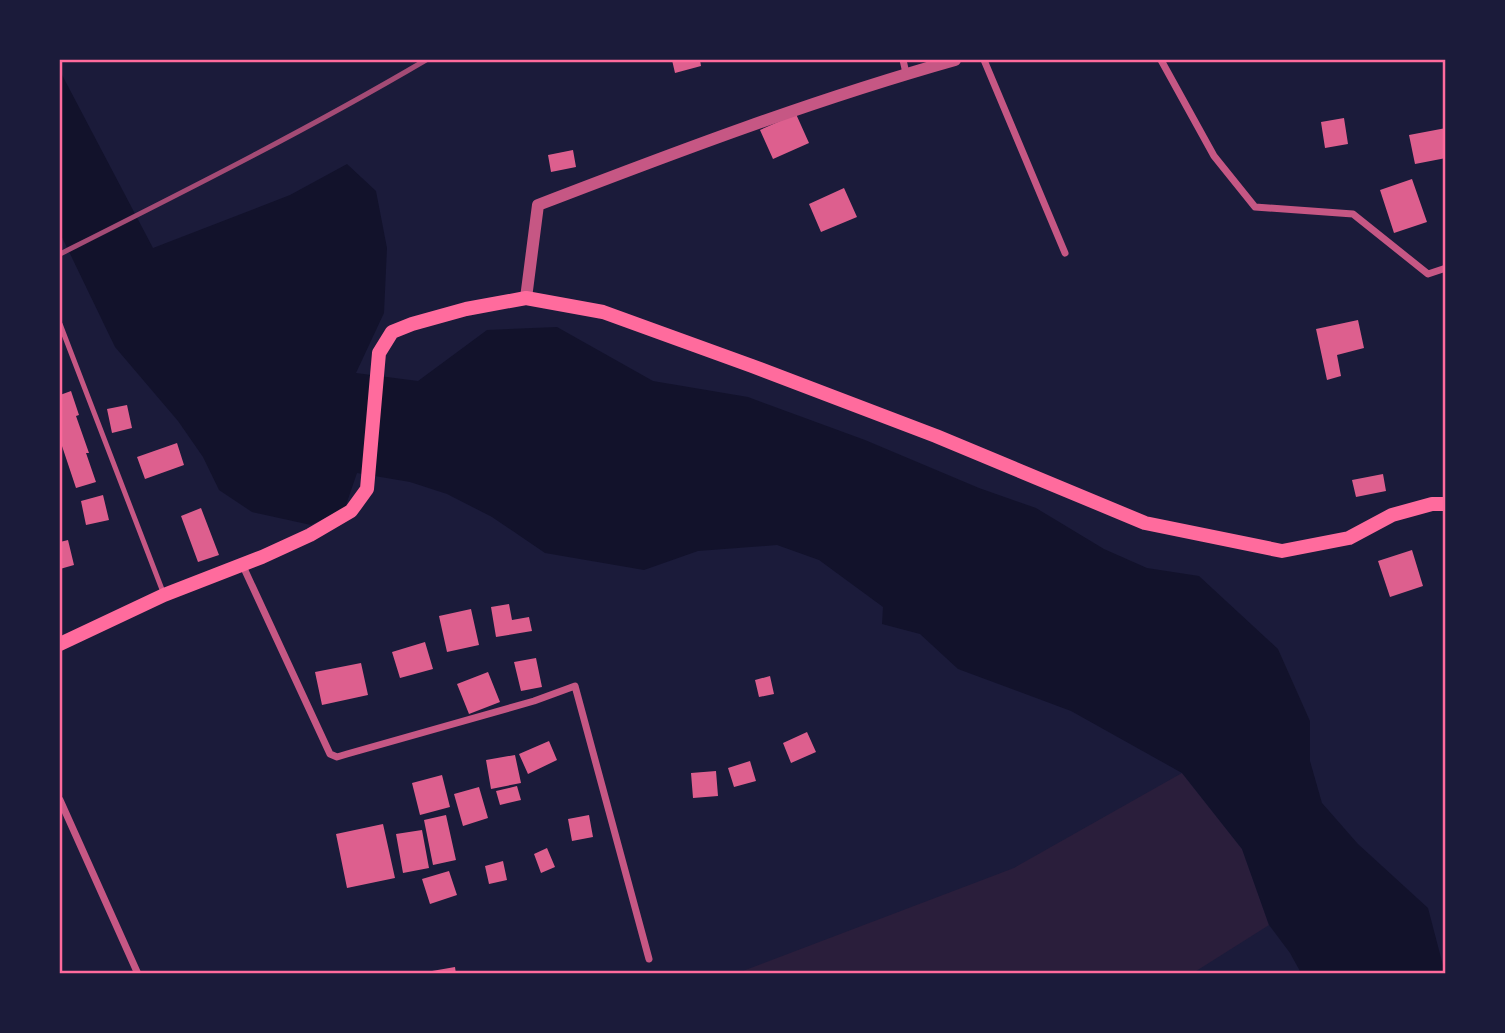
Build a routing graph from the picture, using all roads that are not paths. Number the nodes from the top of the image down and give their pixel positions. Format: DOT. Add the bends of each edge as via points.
graph roads {
  1 [pos="903,60"];
  2 [pos="955,60"];
  3 [pos="984,60"];
  4 [pos="1161,60"];
  5 [pos="906,73"];
  6 [pos="1065,253"];
  7 [pos="1446,268"];
  8 [pos="526,298"];
  9 [pos="60,324"];
  10 [pos="1446,504"];
  11 [pos="242,564"];
  12 [pos="164,595"];
  13 [pos="60,644"];
  14 [pos="60,800"];
  15 [pos="649,959"];
  16 [pos="138,974"];
  1 -- 5 [label="street"];
  2 -- 5 [label="street"];
  3 -- 6 [label="street"];
  4 -- 7 [label="street" via="1214,156 1255,207 1353,214 1428,274"];
  5 -- 8 [label="street" via="715,137 538,205"];
  8 -- 10 [label="main road" via="603,312 752,366 1145,523 1282,551 1349,538 1392,515"];
  8 -- 11 [label="main road" via="392,332 379,353 367,489 351,511 310,535"];
  9 -- 12 [label="lane"];
  11 -- 12 [label="main road"];
  11 -- 15 [label="street" via="330,754 337,757 575,686"];
  12 -- 13 [label="main road"];
  14 -- 16 [label="street"];
}
